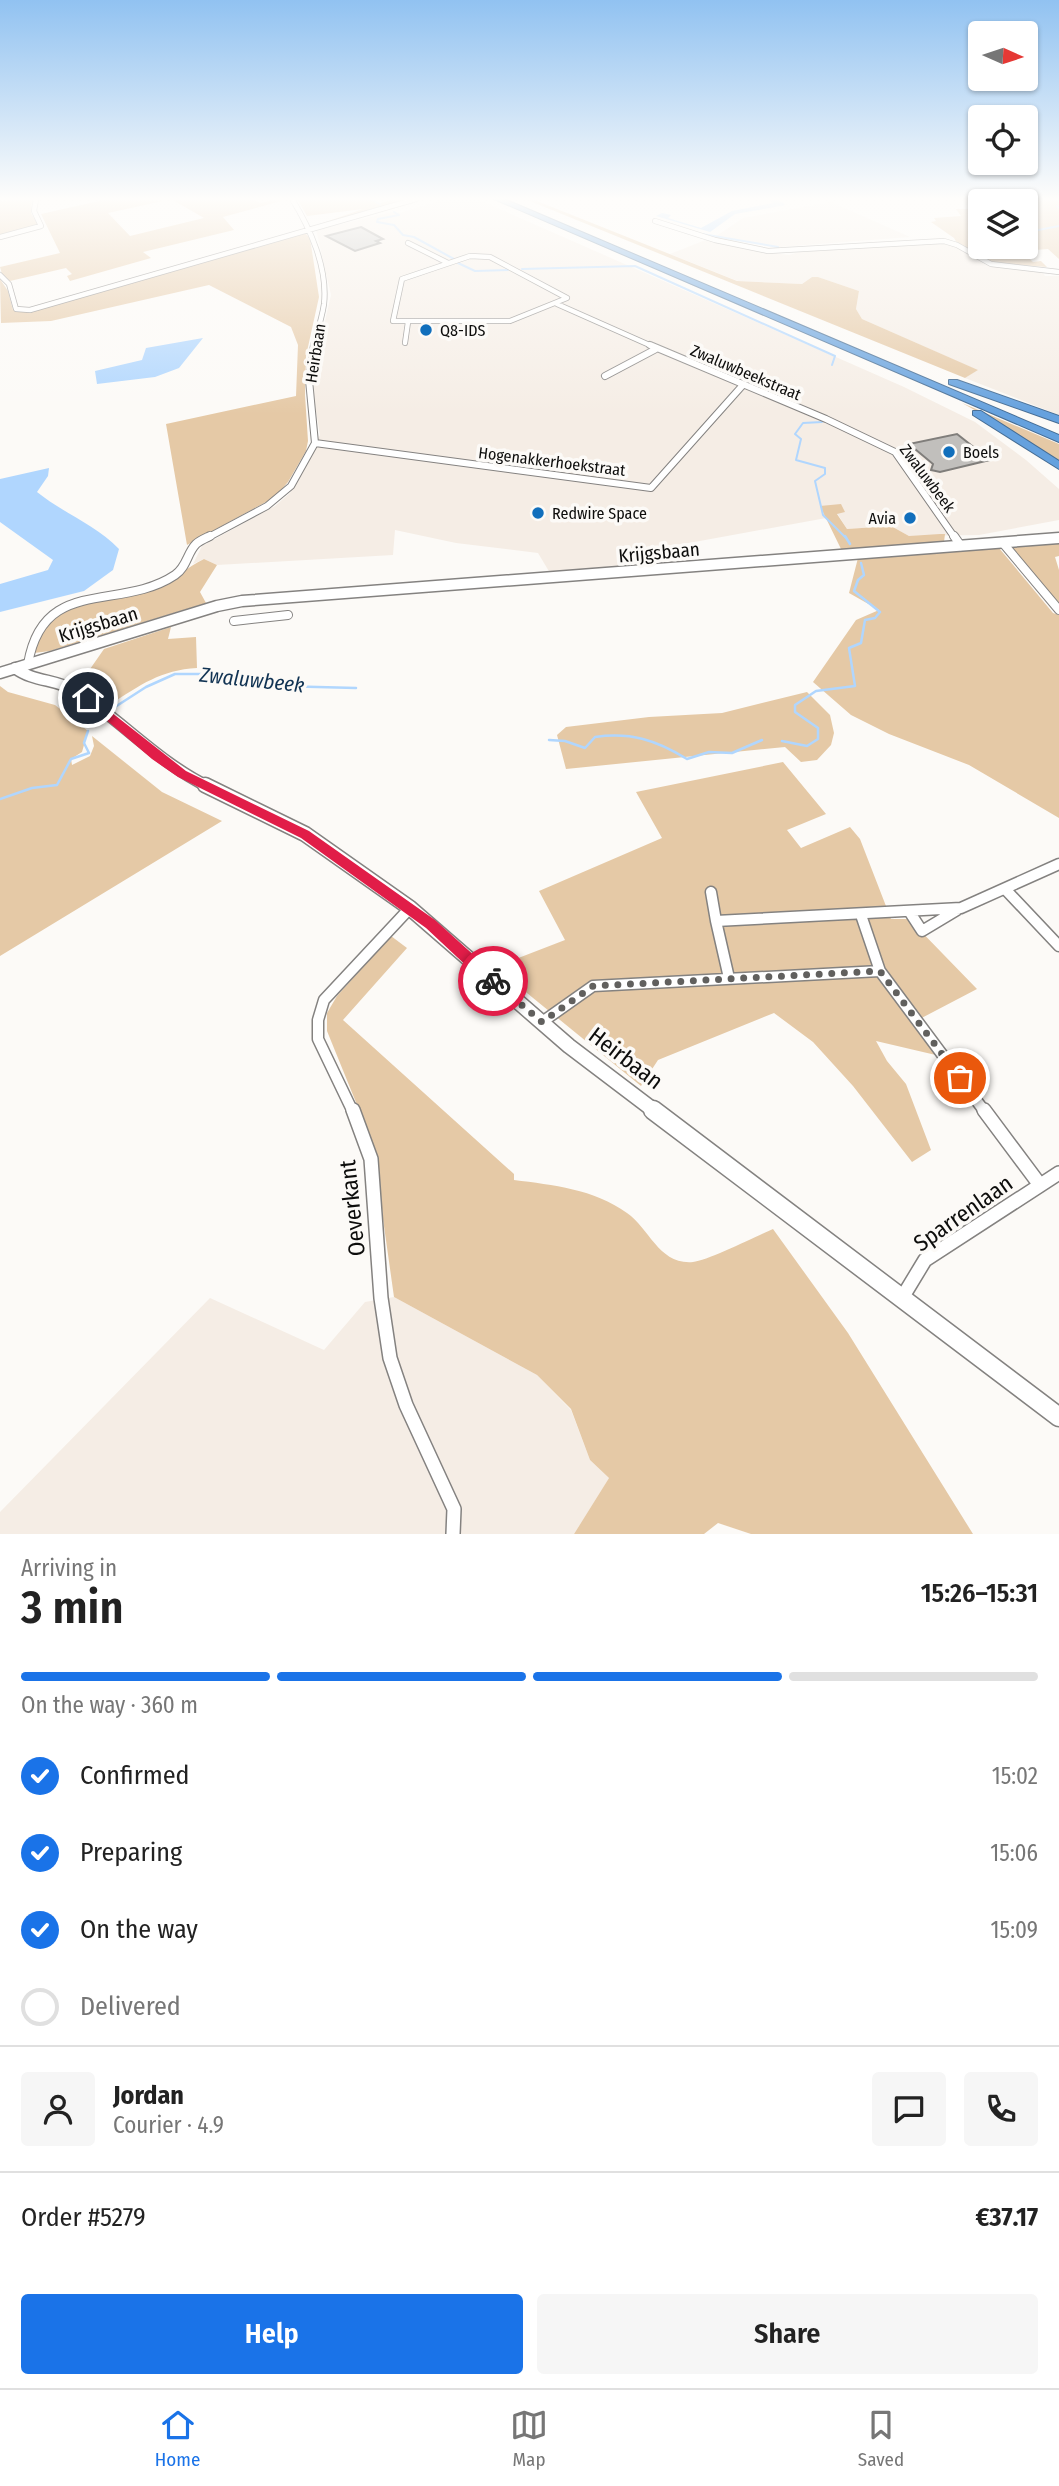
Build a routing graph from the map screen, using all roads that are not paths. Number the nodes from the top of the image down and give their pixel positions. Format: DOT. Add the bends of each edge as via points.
graph roads {
  1 [pos="161,271"];
  2 [pos="320,271"];
  3 [pos="428,271"];
  4 [pos="517,271"];
  5 [pos="664,271"];
  6 [pos="684,271"];
  7 [pos="0,275"];
  8 [pos="556,304"];
  9 [pos="408,322"];
  10 [pos="404,343"];
  11 [pos="656,349"];
  12 [pos="866,356"];
  13 [pos="605,376"];
  14 [pos="953,382"];
  15 [pos="742,386"];
  16 [pos="826,419"];
  17 [pos="1059,420"];
  18 [pos="1059,427"];
  19 [pos="1059,439"];
  20 [pos="315,443"];
  21 [pos="1059,466"];
  22 [pos="1059,538"];
  23 [pos="1002,542"];
  24 [pos="961,546"];
  25 [pos="261,600"];
  26 [pos="1059,610"];
  27 [pos="288,615"];
  28 [pos="259,618"];
  29 [pos="234,621"];
  30 [pos="21,666"];
  31 [pos="0,673"];
  32 [pos="1059,864"];
  33 [pos="1006,890"];
  34 [pos="711,892"];
  35 [pos="410,908"];
  36 [pos="961,908"];
  37 [pos="909,911"];
  38 [pos="861,915"];
  39 [pos="716,921"];
  40 [pos="1059,946"];
  41 [pos="880,971"];
  42 [pos="729,978"];
  43 [pos="542,1022"];
  44 [pos="1059,1173"];
  45 [pos="1040,1185"];
  46 [pos="902,1298"];
  47 [pos="1059,1416"];
  48 [pos="453,1534"];
  1 -- 7 [label="street" via="23,310 16,309 9,284"];
  2 -- 20 [label="street, Heirbaan" via="324,302 309,380"];
  3 -- 9 [label="street" via="400,281 393,321"];
  4 -- 8 [label="street" via="566,295 565,301"];
  5 -- 12 [label="highway"];
  6 -- 14 [label="highway"];
  8 -- 9 [label="street" via="510,321"];
  8 -- 11 [label="street, Zwaluwbeekstraat"];
  9 -- 10 [label="street"];
  11 -- 13 [label="street"];
  11 -- 15 [label="street, Zwaluwbeekstraat"];
  12 -- 19 [label="highway"];
  12 -- 21 [label="highway" via="998,425"];
  14 -- 17 [label="highway"];
  14 -- 18 [label="highway"];
  15 -- 16 [label="street, Zwaluwbeekstraat"];
  15 -- 20 [label="street, Hogenakkerhoekstraat" via="650,488"];
  16 -- 24 [label="street, Zwaluwbeek" via="895,452"];
  20 -- 30 [label="street, Krijgsbaan" via="282,497 197,544 174,576 58,609 46,619"];
  22 -- 23 [label="main road, Krijgsbaan"];
  23 -- 24 [label="main road, Krijgsbaan"];
  23 -- 26 [label="street"];
  24 -- 25 [label="main road, Krijgsbaan"];
  25 -- 28 [label="street"];
  25 -- 30 [label="main road, Krijgsbaan" via="217,606"];
  27 -- 28 [label="street"];
  28 -- 29 [label="street"];
  30 -- 31 [label="main road, Krijgsbaan"];
  30 -- 35 [label="main road, Heirbaan" via="27,677 73,689 182,774 305,834"];
  32 -- 33 [label="street"];
  33 -- 36 [label="street"];
  33 -- 40 [label="street"];
  34 -- 39 [label="street"];
  35 -- 43 [label="main road, Heirbaan"];
  35 -- 48 [label="street, Oeverkant" via="324,1000 318,1039 351,1105 371,1159 390,1358 406,1405 454,1509"];
  36 -- 37 [label="street"];
  36 -- 37 [label="street" via="922,931"];
  37 -- 38 [label="street"];
  38 -- 39 [label="street"];
  38 -- 41 [label="street"];
  39 -- 42 [label="street"];
  41 -- 42 [label="street"];
  41 -- 45 [label="street"];
  42 -- 43 [label="street" via="593,986"];
  43 -- 46 [label="main road, Heirbaan"];
  44 -- 45 [label="street, Sparrenlaan"];
  45 -- 46 [label="street, Sparrenlaan" via="925,1260"];
  46 -- 47 [label="main road, Heirbaan"];
}
